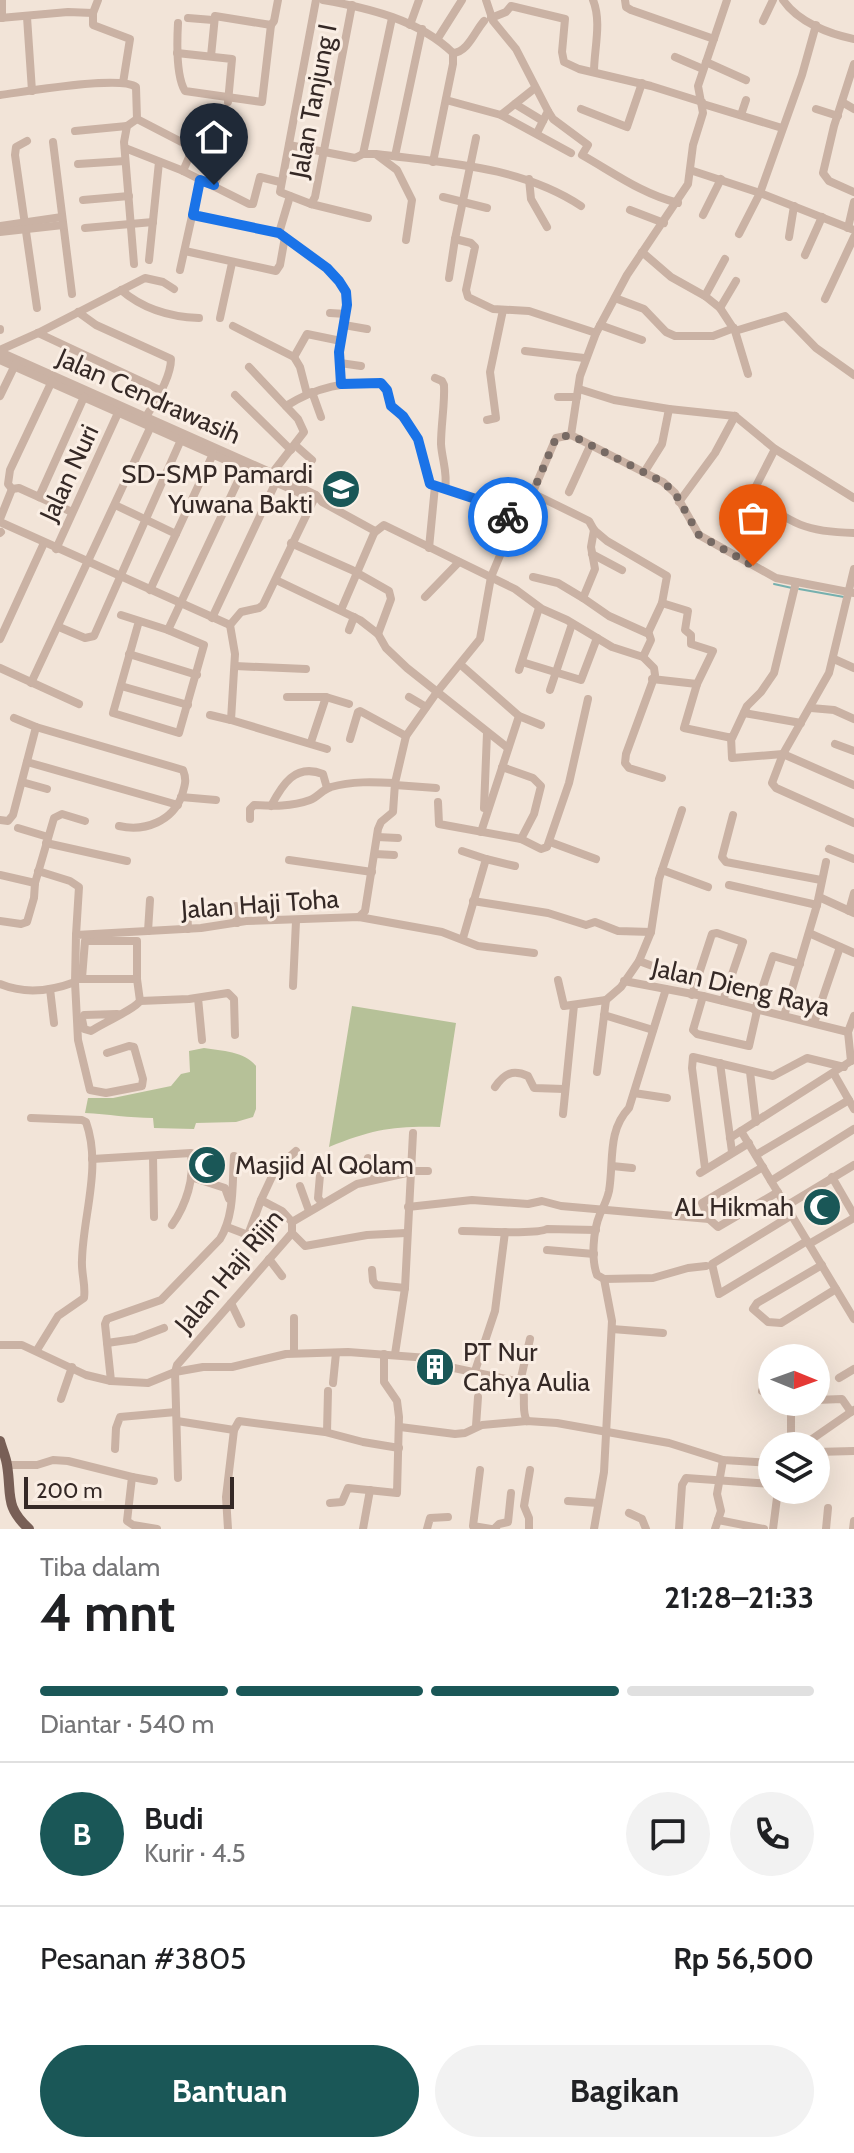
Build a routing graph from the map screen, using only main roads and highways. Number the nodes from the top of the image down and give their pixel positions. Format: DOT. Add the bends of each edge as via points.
graph roads {
  1 [pos="0,1441"];
  2 [pos="29,1529"];
  1 -- 2 [label="main road" via="10,1504"];
}
